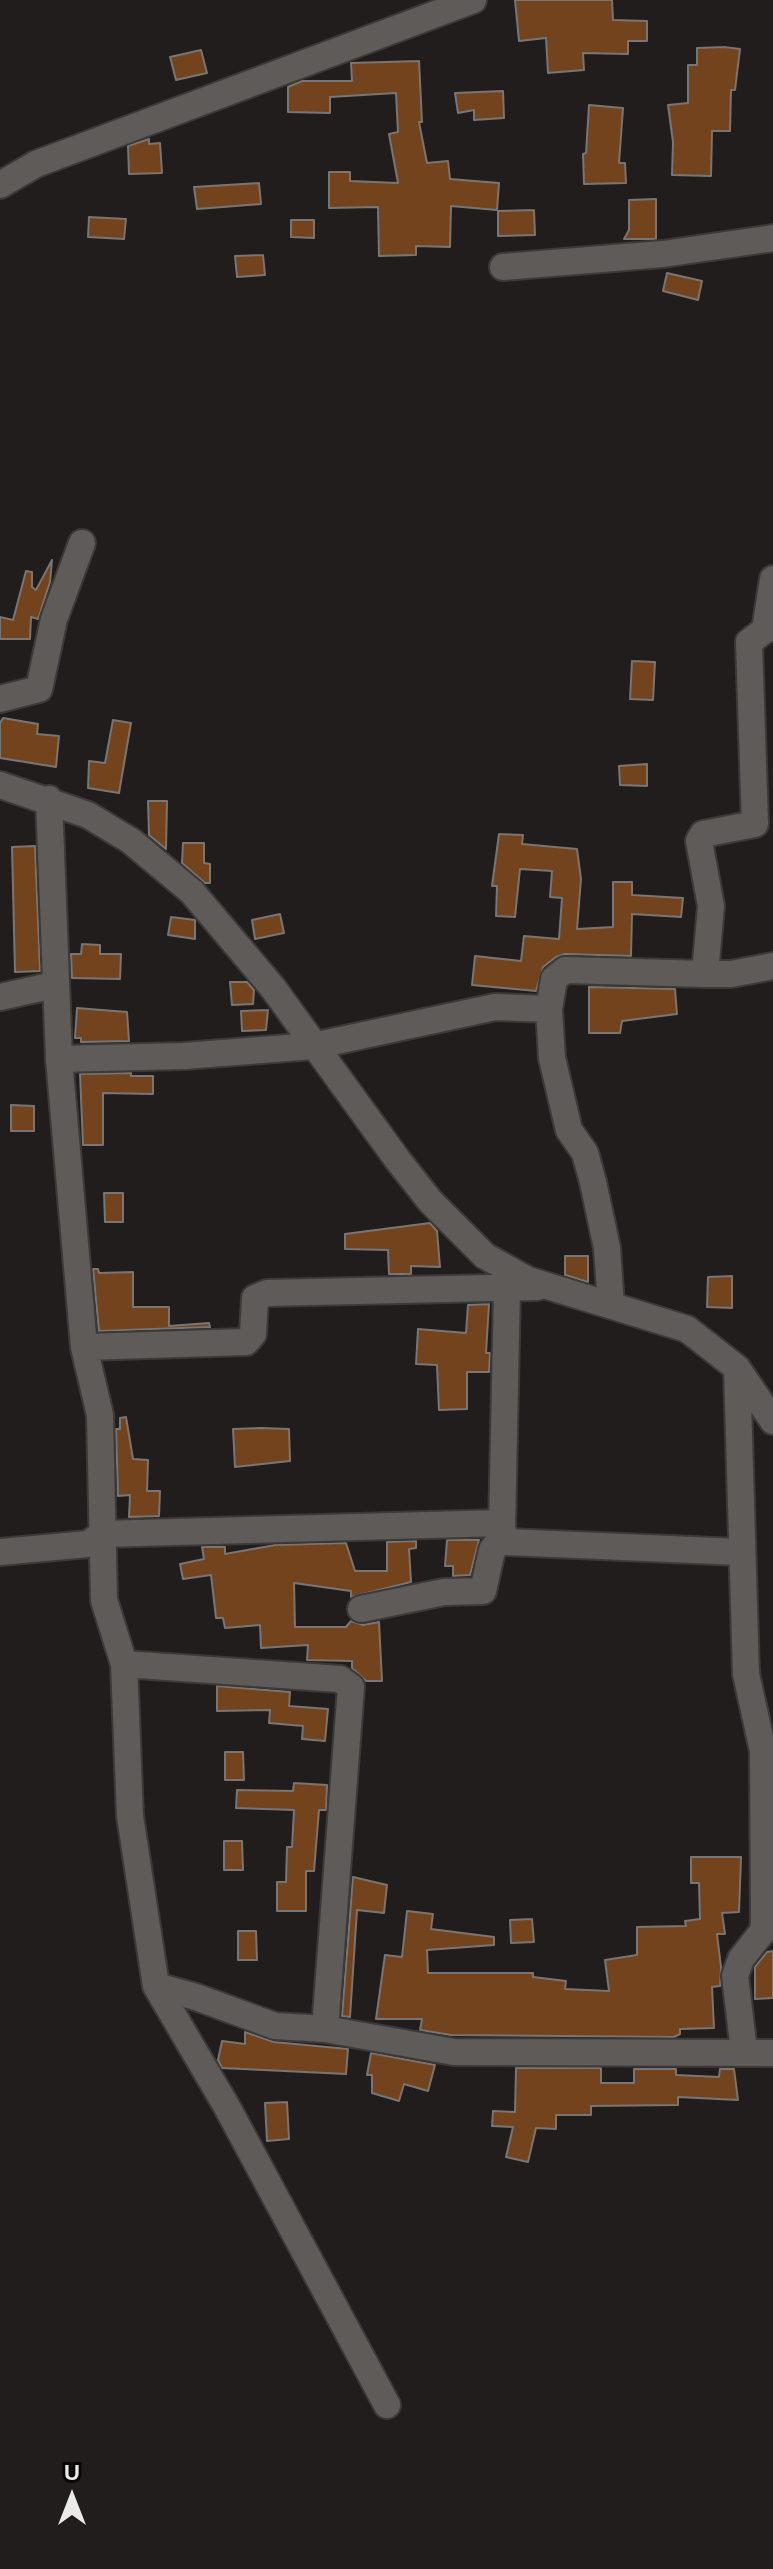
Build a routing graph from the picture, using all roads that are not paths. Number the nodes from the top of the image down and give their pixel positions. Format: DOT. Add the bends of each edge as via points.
graph roads {
  1 [pos="473,0"];
  2 [pos="0,185"];
  3 [pos="773,238"];
  4 [pos="503,267"];
  5 [pos="82,543"];
  6 [pos="773,579"];
  7 [pos="0,699"];
  8 [pos="763,749"];
  9 [pos="0,785"];
  10 [pos="49,799"];
  11 [pos="773,966"];
  12 [pos="705,974"];
  13 [pos="54,985"];
  14 [pos="0,997"];
  15 [pos="549,1009"];
  16 [pos="313,1046"];
  17 [pos="59,1059"];
  18 [pos="551,1287"];
  19 [pos="507,1288"];
  20 [pos="611,1305"];
  21 [pos="84,1347"];
  22 [pos="737,1368"];
  23 [pos="773,1421"];
  24 [pos="503,1530"];
  25 [pos="102,1534"];
  26 [pos="0,1552"];
  27 [pos="739,1552"];
  28 [pos="361,1609"];
  29 [pos="124,1664"];
  30 [pos="156,1986"];
  31 [pos="325,2029"];
  32 [pos="744,2051"];
  33 [pos="773,2053"];
  34 [pos="387,2405"];
  1 -- 2 [label="street" via="36,164"];
  3 -- 4 [label="street" via="663,254"];
  5 -- 7 [label="street" via="54,619 39,689"];
  6 -- 8 [label="street" via="765,630 749,642"];
  8 -- 12 [label="street" via="755,824 703,834 699,841 711,906"];
  9 -- 10 [label="street"];
  10 -- 13 [label="street"];
  10 -- 16 [label="street" via="131,841 192,892 273,988"];
  11 -- 12 [label="street"];
  12 -- 15 [label="street" via="565,970 555,975"];
  13 -- 14 [label="street"];
  13 -- 17 [label="street"];
  15 -- 16 [label="street" via="495,1007"];
  15 -- 20 [label="street" via="552,1058 569,1130 585,1153 607,1248"];
  16 -- 17 [label="street"];
  16 -- 18 [label="street" via="454,1226 499,1266"];
  17 -- 21 [label="street"];
  18 -- 19 [label="street"];
  18 -- 20 [label="street"];
  19 -- 21 [label="street" via="267,1293 255,1298 253,1334 246,1342"];
  19 -- 24 [label="street"];
  20 -- 22 [label="street" via="687,1329"];
  21 -- 25 [label="street" via="100,1415"];
  22 -- 23 [label="street"];
  22 -- 27 [label="street"];
  24 -- 25 [label="street"];
  24 -- 27 [label="street" via="515,1544"];
  24 -- 28 [label="street" via="492,1550 483,1591 444,1592"];
  25 -- 26 [label="street" via="88,1544"];
  25 -- 29 [label="street" via="104,1600"];
  27 -- 32 [label="street" via="747,1688 763,1751 763,1931 735,1976"];
  29 -- 30 [label="street" via="130,1816"];
  29 -- 31 [label="street" via="340,1679 351,1687"];
  30 -- 31 [label="street" via="275,2026"];
  30 -- 34 [label="street"];
  31 -- 32 [label="street" via="454,2052"];
  32 -- 33 [label="street"];
}
